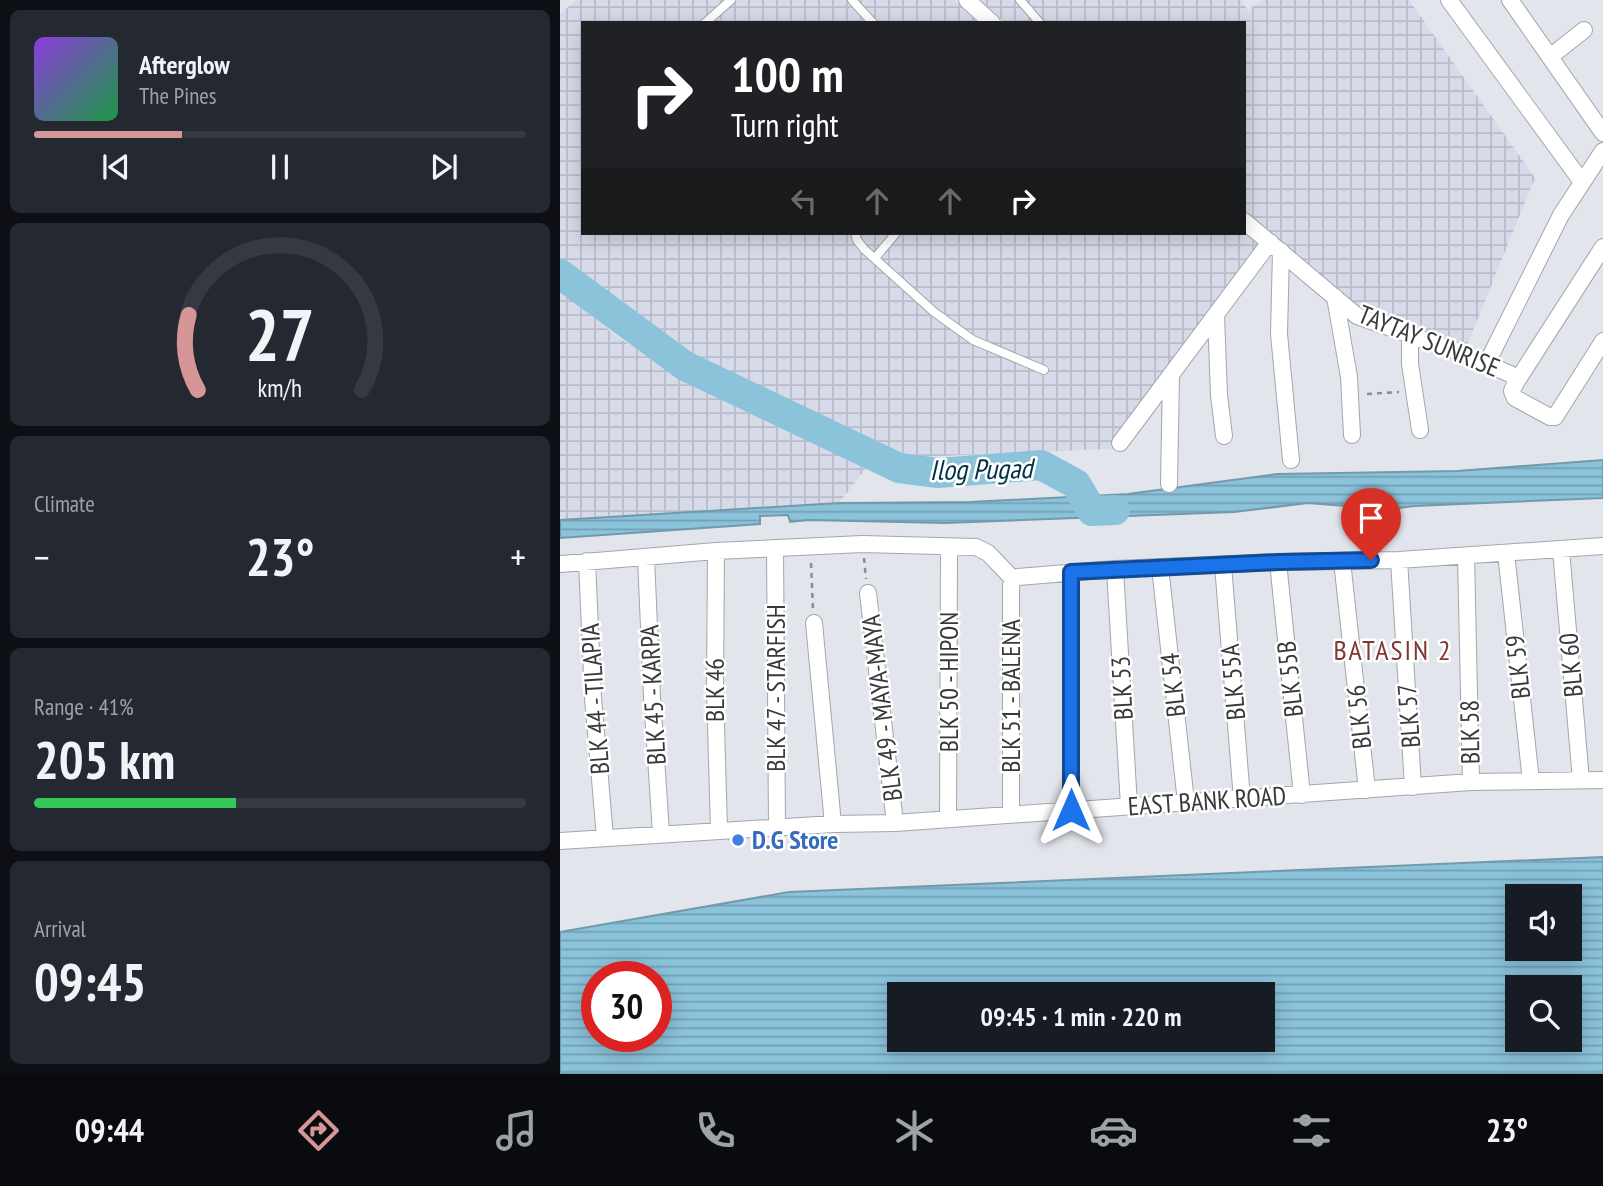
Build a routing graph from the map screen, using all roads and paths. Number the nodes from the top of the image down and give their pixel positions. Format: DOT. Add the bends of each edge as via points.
graph roads {
  1 [pos="732,0"];
  2 [pos="852,0"];
  3 [pos="967,0"];
  4 [pos="1020,0"];
  5 [pos="1449,0"];
  6 [pos="1510,0"];
  7 [pos="707,21"];
  8 [pos="871,21"];
  9 [pos="990,21"];
  10 [pos="1038,21"];
  11 [pos="1584,30"];
  12 [pos="1550,57"];
  13 [pos="1603,133"];
  14 [pos="1603,151"];
  15 [pos="1582,182"];
  16 [pos="1246,223"];
  17 [pos="856,235"];
  18 [pos="894,235"];
  19 [pos="1276,246"];
  20 [pos="1603,247"];
  21 [pos="874,258"];
  22 [pos="1335,297"];
  23 [pos="1216,315"];
  24 [pos="1410,335"];
  25 [pos="1603,341"];
  26 [pos="1487,363"];
  27 [pos="1044,370"];
  28 [pos="1171,376"];
  29 [pos="1519,377"];
  30 [pos="1413,390"];
  31 [pos="1349,394"];
  32 [pos="1420,430"];
  33 [pos="1352,435"];
  34 [pos="1224,436"];
  35 [pos="1120,443"];
  36 [pos="1291,460"];
  37 [pos="1169,484"];
  38 [pos="862,544"];
  39 [pos="1603,546"];
  40 [pos="810,547"];
  41 [pos="949,547"];
  42 [pos="775,548"];
  43 [pos="1561,550"];
  44 [pos="716,551"];
  45 [pos="1506,553"];
  46 [pos="1465,556"];
  47 [pos="646,557"];
  48 [pos="587,561"];
  49 [pos="1342,561"];
  50 [pos="1399,561"];
  51 [pos="1279,562"];
  52 [pos="560,564"];
  53 [pos="1223,565"];
  54 [pos="1160,567"];
  55 [pos="1115,569"];
  56 [pos="1071,572"];
  57 [pos="1013,579"];
  58 [pos="868,593"];
  59 [pos="814,623"];
  60 [pos="1603,779"];
  61 [pos="1581,780"];
  62 [pos="1531,781"];
  63 [pos="1471,782"];
  64 [pos="1413,787"];
  65 [pos="1367,790"];
  66 [pos="1302,795"];
  67 [pos="1242,799"];
  68 [pos="1186,803"];
  69 [pos="1129,806"];
  70 [pos="1071,810"];
  71 [pos="1011,814"];
  72 [pos="948,817"];
  73 [pos="895,823"];
  74 [pos="833,824"];
  75 [pos="777,827"];
  76 [pos="719,830"];
  77 [pos="661,833"];
  78 [pos="605,837"];
  79 [pos="560,841"];
  1 -- 7 [label="lane"];
  2 -- 8 [label="lane"];
  3 -- 9 [label="street"];
  4 -- 10 [label="lane"];
  5 -- 15 [label="street"];
  6 -- 12 [label="street"];
  11 -- 12 [label="street"];
  12 -- 13 [label="street"];
  14 -- 15 [label="street"];
  15 -- 26 [label="street"];
  16 -- 19 [label="street, TAYTAY SUNRISE"];
  17 -- 21 [label="lane"];
  18 -- 21 [label="lane"];
  19 -- 22 [label="street, TAYTAY SUNRISE"];
  19 -- 23 [label="street"];
  19 -- 36 [label="street"];
  20 -- 29 [label="street"];
  21 -- 27 [label="lane" via="972,340"];
  22 -- 24 [label="street, TAYTAY SUNRISE" via="1357,316"];
  22 -- 31 [label="street"];
  23 -- 28 [label="street"];
  23 -- 34 [label="street"];
  24 -- 26 [label="street, TAYTAY SUNRISE"];
  24 -- 30 [label="street"];
  25 -- 29 [label="street" via="1555,417 1515,398"];
  26 -- 29 [label="street, TAYTAY SUNRISE"];
  28 -- 35 [label="street"];
  28 -- 37 [label="street"];
  30 -- 31 [label="path"];
  30 -- 32 [label="street"];
  31 -- 33 [label="street"];
  38 -- 40 [label="street"];
  38 -- 41 [label="street"];
  38 -- 58 [label="path"];
  39 -- 43 [label="street"];
  40 -- 42 [label="street"];
  40 -- 59 [label="path"];
  41 -- 57 [label="street" via="982,550"];
  41 -- 72 [label="street, BLK 50 - HIPON"];
  42 -- 44 [label="street"];
  42 -- 75 [label="street, BLK 47 - STARFISH"];
  43 -- 45 [label="street"];
  43 -- 61 [label="street, BLK 60"];
  44 -- 47 [label="street"];
  44 -- 76 [label="street, BLK 46"];
  45 -- 46 [label="street"];
  45 -- 62 [label="street, BLK 59"];
  46 -- 50 [label="street"];
  46 -- 63 [label="street, BLK 58"];
  47 -- 48 [label="street"];
  47 -- 77 [label="street, BLK 45 - KARPA"];
  48 -- 52 [label="street"];
  48 -- 78 [label="street, BLK 44 - TILAPIA"];
  49 -- 50 [label="street"];
  49 -- 51 [label="street"];
  49 -- 65 [label="street, BLK 56"];
  50 -- 64 [label="street, BLK 57"];
  51 -- 53 [label="street"];
  51 -- 66 [label="street, BLK 55B"];
  53 -- 54 [label="street"];
  53 -- 67 [label="street, BLK 55A"];
  54 -- 55 [label="street"];
  54 -- 68 [label="street, BLK 54"];
  55 -- 56 [label="street"];
  55 -- 69 [label="street, BLK 53"];
  56 -- 57 [label="street"];
  56 -- 70 [label="street"];
  57 -- 71 [label="street, BLK 51 - BALENA"];
  58 -- 73 [label="street, BLK 49 - MAYA-MAYA"];
  59 -- 74 [label="street"];
  60 -- 61 [label="street, EAST BANK ROAD"];
  61 -- 62 [label="street, EAST BANK ROAD"];
  62 -- 63 [label="street, EAST BANK ROAD"];
  63 -- 64 [label="street, EAST BANK ROAD"];
  64 -- 65 [label="street, EAST BANK ROAD"];
  65 -- 66 [label="street, EAST BANK ROAD"];
  66 -- 67 [label="street, EAST BANK ROAD"];
  67 -- 68 [label="street, EAST BANK ROAD"];
  68 -- 69 [label="street, EAST BANK ROAD"];
  69 -- 70 [label="street, EAST BANK ROAD"];
  70 -- 71 [label="street, EAST BANK ROAD"];
  71 -- 72 [label="street, EAST BANK ROAD"];
  72 -- 73 [label="street, EAST BANK ROAD"];
  73 -- 74 [label="street, EAST BANK ROAD"];
  74 -- 75 [label="street, EAST BANK ROAD"];
  75 -- 76 [label="street, EAST BANK ROAD"];
  76 -- 77 [label="street, EAST BANK ROAD"];
  77 -- 78 [label="street, EAST BANK ROAD"];
  78 -- 79 [label="street, EAST BANK ROAD"];
}
